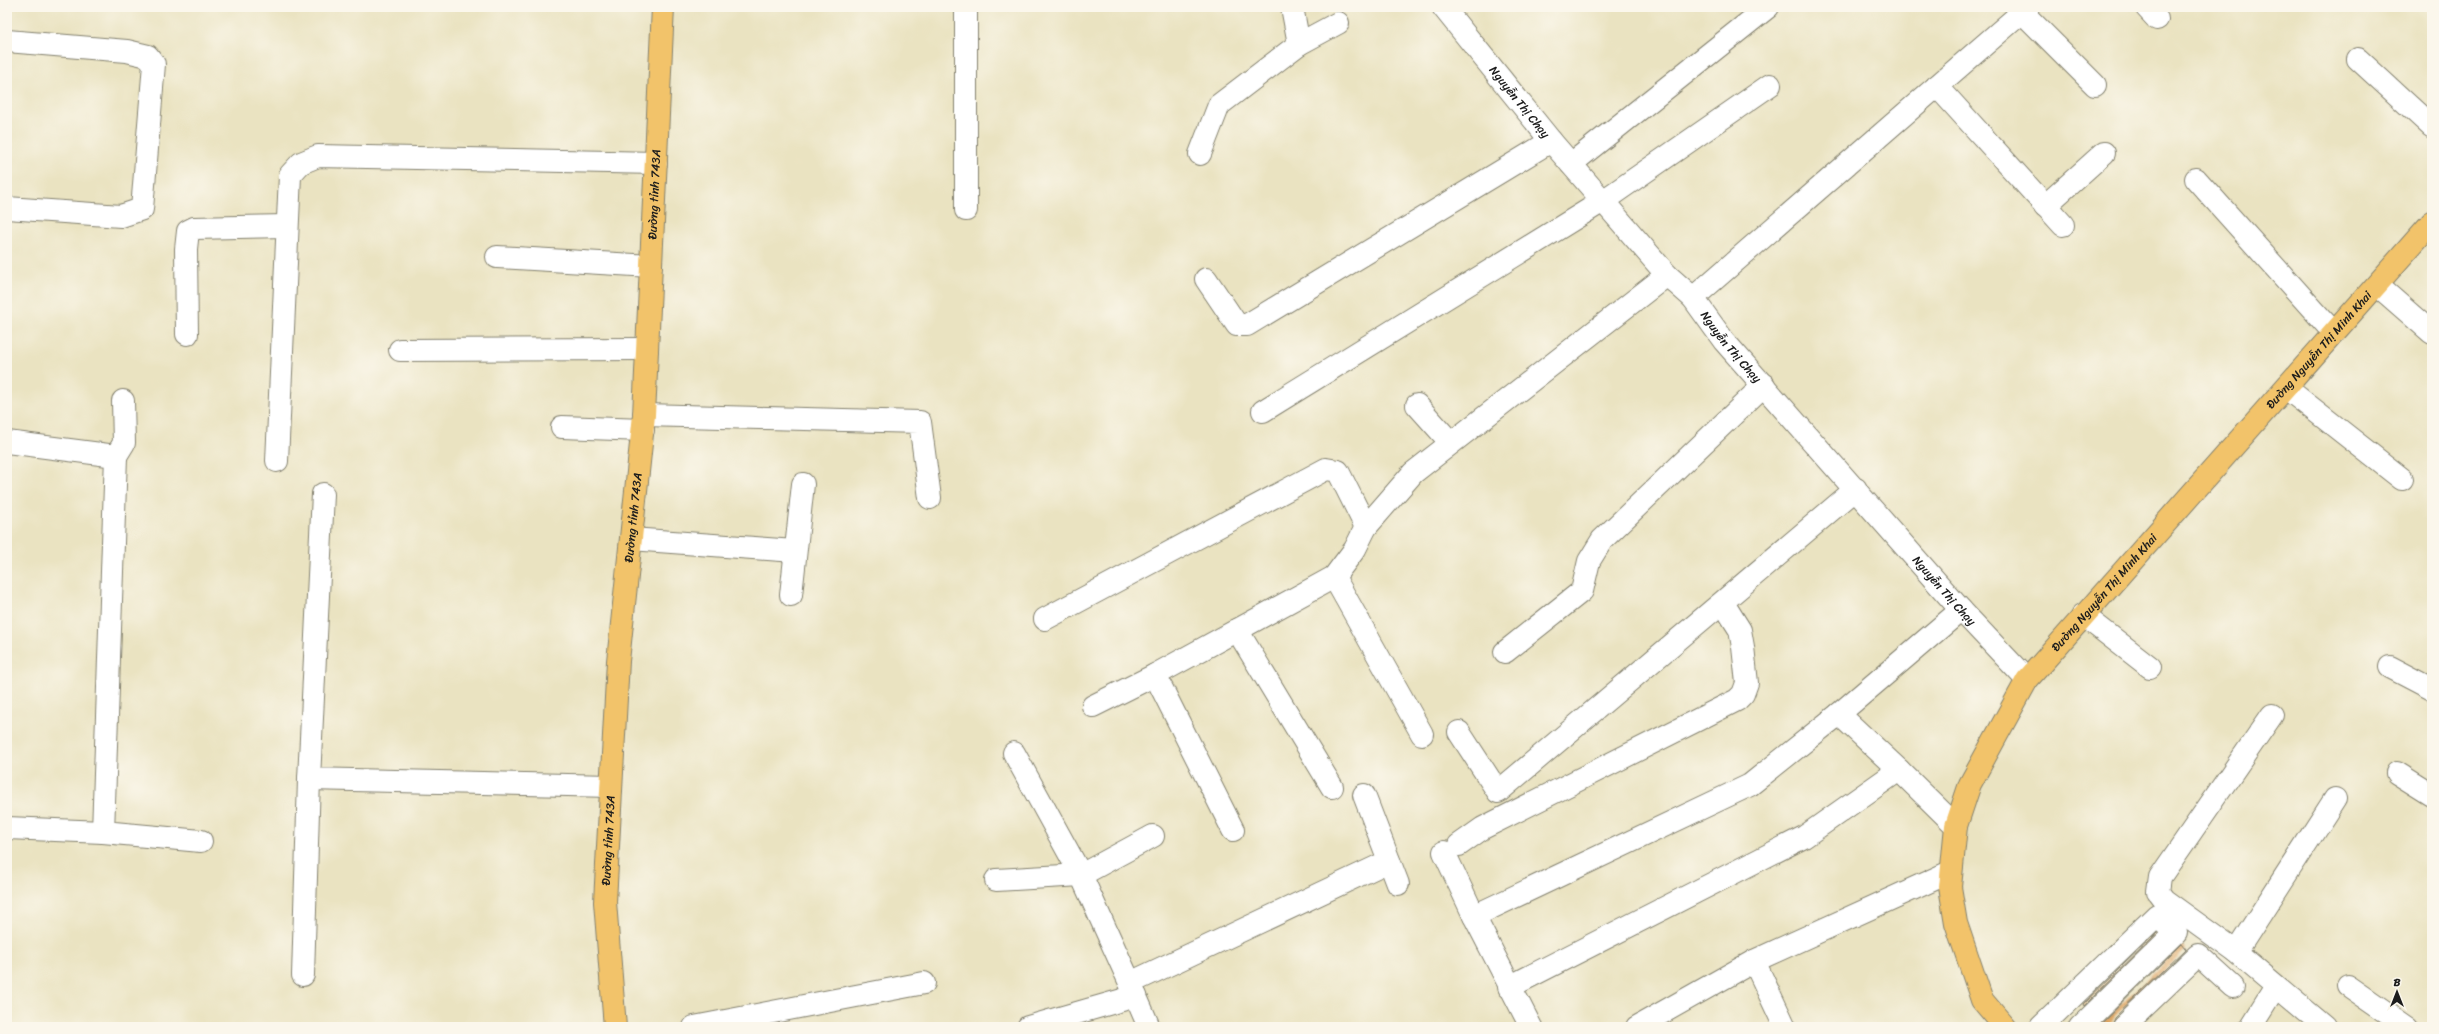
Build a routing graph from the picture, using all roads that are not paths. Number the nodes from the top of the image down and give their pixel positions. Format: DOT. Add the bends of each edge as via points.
graph roads {
  1 [pos="663,7"];
  2 [pos="966,7"];
  3 [pos="1292,7"];
  4 [pos="1443,7"];
  5 [pos="1768,7"];
  6 [pos="2022,9"];
  7 [pos="1338,23"];
  8 [pos="7,41"];
  9 [pos="1299,44"];
  10 [pos="2358,59"];
  11 [pos="1770,85"];
  12 [pos="2095,85"];
  13 [pos="1937,86"];
  14 [pos="2432,127"];
  15 [pos="1551,141"];
  16 [pos="2104,153"];
  17 [pos="1200,154"];
  18 [pos="656,163"];
  19 [pos="1571,164"];
  20 [pos="2196,179"];
  21 [pos="1603,200"];
  22 [pos="2045,206"];
  23 [pos="7,208"];
  24 [pos="966,210"];
  25 [pos="2432,222"];
  26 [pos="2062,225"];
  27 [pos="286,226"];
  28 [pos="497,258"];
  29 [pos="651,266"];
  30 [pos="1667,275"];
  31 [pos="1206,279"];
  32 [pos="2376,284"];
  33 [pos="1693,298"];
  34 [pos="2334,333"];
  35 [pos="2432,333"];
  36 [pos="187,334"];
  37 [pos="647,349"];
  38 [pos="400,350"];
  39 [pos="1764,385"];
  40 [pos="2286,388"];
  41 [pos="123,401"];
  42 [pos="1417,405"];
  43 [pos="1263,411"];
  44 [pos="644,422"];
  45 [pos="562,427"];
  46 [pos="7,442"];
  47 [pos="1451,443"];
  48 [pos="116,456"];
  49 [pos="277,461"];
  50 [pos="2402,479"];
  51 [pos="803,484"];
  52 [pos="1856,489"];
  53 [pos="323,494"];
  54 [pos="930,498"];
  55 [pos="1366,527"];
  56 [pos="631,540"];
  57 [pos="795,551"];
  58 [pos="1334,577"];
  59 [pos="791,595"];
  60 [pos="1723,603"];
  61 [pos="1961,610"];
  62 [pos="2083,615"];
  63 [pos="1045,619"];
  64 [pos="1237,630"];
  65 [pos="1504,652"];
  66 [pos="2150,667"];
  67 [pos="2390,667"];
  68 [pos="1155,675"];
  69 [pos="2027,680"];
  70 [pos="2432,688"];
  71 [pos="1093,706"];
  72 [pos="1839,714"];
  73 [pos="2272,715"];
  74 [pos="1459,732"];
  75 [pos="1422,734"];
  76 [pos="1014,753"];
  77 [pos="1899,770"];
  78 [pos="2397,773"];
  79 [pos="309,779"];
  80 [pos="611,786"];
  81 [pos="1332,787"];
  82 [pos="1498,792"];
  83 [pos="1364,795"];
  84 [pos="2432,795"];
  85 [pos="2336,799"];
  86 [pos="1510,815"];
  87 [pos="1956,826"];
  88 [pos="7,828"];
  89 [pos="1232,830"];
  90 [pos="102,832"];
  91 [pos="1153,836"];
  92 [pos="202,841"];
  93 [pos="1389,861"];
  94 [pos="1950,872"];
  95 [pos="1081,875"];
  96 [pos="996,880"];
  97 [pos="1398,884"];
  98 [pos="1474,916"];
  99 [pos="2176,934"];
  100 [pos="2236,952"];
  101 [pos="2198,955"];
  102 [pos="1754,962"];
  103 [pos="303,975"];
  104 [pos="924,983"];
  105 [pos="2348,986"];
  106 [pos="1509,987"];
  107 [pos="2233,987"];
  108 [pos="2276,987"];
  109 [pos="1133,990"];
  110 [pos="615,1027"];
  111 [pos="694,1027"];
  112 [pos="1028,1027"];
  113 [pos="1149,1027"];
  114 [pos="1531,1027"];
  115 [pos="1637,1027"];
  116 [pos="1785,1027"];
  117 [pos="2005,1027"];
  118 [pos="2041,1027"];
  119 [pos="2080,1027"];
  120 [pos="2123,1027"];
  121 [pos="2251,1027"];
  122 [pos="2325,1027"];
  123 [pos="2407,1027"];
  1 -- 18 [label="main road, Đường tỉnh 743A"];
  2 -- 24 [label="street"];
  3 -- 9 [label="street"];
  4 -- 15 [label="street, Nguyễn Thị Chạy"];
  5 -- 19 [label="street"];
  6 -- 12 [label="street"];
  6 -- 13 [label="street"];
  7 -- 9 [label="street"];
  8 -- 23 [label="street" via="127,50 148,56 154,64 142,209 121,216"];
  9 -- 17 [label="street" via="1218,105"];
  10 -- 14 [label="street"];
  11 -- 21 [label="street"];
  13 -- 22 [label="street"];
  13 -- 33 [label="street"];
  15 -- 19 [label="street, Nguyễn Thị Chạy"];
  15 -- 31 [label="street" via="1247,325 1237,325"];
  16 -- 22 [label="street"];
  18 -- 27 [label="street" via="318,156 301,162 290,175"];
  18 -- 29 [label="main road, Đường tỉnh 743A"];
  19 -- 21 [label="street, Nguyễn Thị Chạy"];
  20 -- 34 [label="street"];
  21 -- 30 [label="street, Nguyễn Thị Chạy"];
  21 -- 43 [label="street"];
  22 -- 26 [label="street"];
  25 -- 32 [label="main road, Đường Nguyễn Thị Minh Khai"];
  27 -- 36 [label="street" via="236,225 194,228 188,231"];
  27 -- 49 [label="street"];
  28 -- 29 [label="street"];
  29 -- 37 [label="main road, Đường tỉnh 743A"];
  30 -- 33 [label="street, Nguyễn Thị Chạy"];
  30 -- 47 [label="street"];
  32 -- 34 [label="main road, Đường Nguyễn Thị Minh Khai"];
  32 -- 35 [label="street"];
  33 -- 39 [label="street, Nguyễn Thị Chạy" via="1724,340"];
  34 -- 40 [label="main road, Đường Nguyễn Thị Minh Khai"];
  37 -- 38 [label="street"];
  37 -- 44 [label="main road, Đường tỉnh 743A"];
  39 -- 52 [label="street, Nguyễn Thị Chạy"];
  39 -- 65 [label="street" via="1602,540 1589,561 1582,591"];
  40 -- 50 [label="street"];
  40 -- 62 [label="main road, Đường Nguyễn Thị Minh Khai"];
  41 -- 48 [label="street" via="124,443"];
  42 -- 47 [label="street"];
  44 -- 45 [label="street"];
  44 -- 54 [label="street" via="920,422"];
  44 -- 56 [label="main road, Đường tỉnh 743A"];
  46 -- 48 [label="street"];
  47 -- 55 [label="street" via="1413,474"];
  48 -- 90 [label="street"];
  51 -- 57 [label="street"];
  52 -- 60 [label="street"];
  52 -- 61 [label="street, Nguyễn Thị Chạy"];
  53 -- 79 [label="street"];
  55 -- 58 [label="street" via="1355,550"];
  55 -- 63 [label="street" via="1338,471 1326,469"];
  56 -- 57 [label="street"];
  56 -- 80 [label="main road, Đường tỉnh 743A" via="618,662"];
  57 -- 59 [label="street"];
  58 -- 64 [label="street"];
  58 -- 75 [label="street"];
  60 -- 82 [label="street"];
  60 -- 86 [label="street" via="1740,630 1747,683 1743,694 1737,700"];
  61 -- 69 [label="street, Nguyễn Thị Chạy"];
  61 -- 72 [label="street"];
  62 -- 66 [label="street"];
  62 -- 69 [label="main road, Đường Nguyễn Thị Minh Khai"];
  64 -- 68 [label="street"];
  64 -- 81 [label="street"];
  67 -- 70 [label="street"];
  68 -- 71 [label="street"];
  68 -- 89 [label="street"];
  69 -- 87 [label="main road, Đường Nguyễn Thị Minh Khai" via="1970,784"];
  72 -- 77 [label="street"];
  72 -- 98 [label="street" via="1750,785"];
  73 -- 100 [label="street" via="2160,877 2158,892 2164,900"];
  74 -- 82 [label="street"];
  76 -- 95 [label="street"];
  77 -- 87 [label="street"];
  77 -- 106 [label="street" via="1804,837"];
  78 -- 84 [label="street"];
  79 -- 80 [label="street"];
  79 -- 103 [label="street"];
  80 -- 110 [label="main road, Đường tỉnh 743A" via="605,902"];
  82 -- 86 [label="street"];
  83 -- 93 [label="street"];
  85 -- 100 [label="street"];
  86 -- 98 [label="street" via="1483,828 1452,848"];
  87 -- 94 [label="main road, Đường Nguyễn Thị Minh Khai"];
  88 -- 90 [label="street"];
  90 -- 92 [label="street"];
  91 -- 95 [label="street"];
  93 -- 97 [label="street"];
  93 -- 109 [label="street"];
  94 -- 102 [label="street"];
  94 -- 117 [label="main road, Đường Nguyễn Thị Minh Khai" via="1956,923 1982,1000"];
  95 -- 96 [label="street"];
  95 -- 109 [label="street"];
  98 -- 106 [label="street"];
  99 -- 101 [label="street"];
  99 -- 118 [label="street" via="2157,915"];
  99 -- 119 [label="street"];
  100 -- 108 [label="street"];
  101 -- 107 [label="street"];
  101 -- 120 [label="street"];
  102 -- 115 [label="street"];
  102 -- 116 [label="street"];
  104 -- 111 [label="street"];
  105 -- 123 [label="street"];
  106 -- 114 [label="street"];
  108 -- 121 [label="street"];
  108 -- 122 [label="street"];
  109 -- 112 [label="street"];
  109 -- 113 [label="street"];
}
